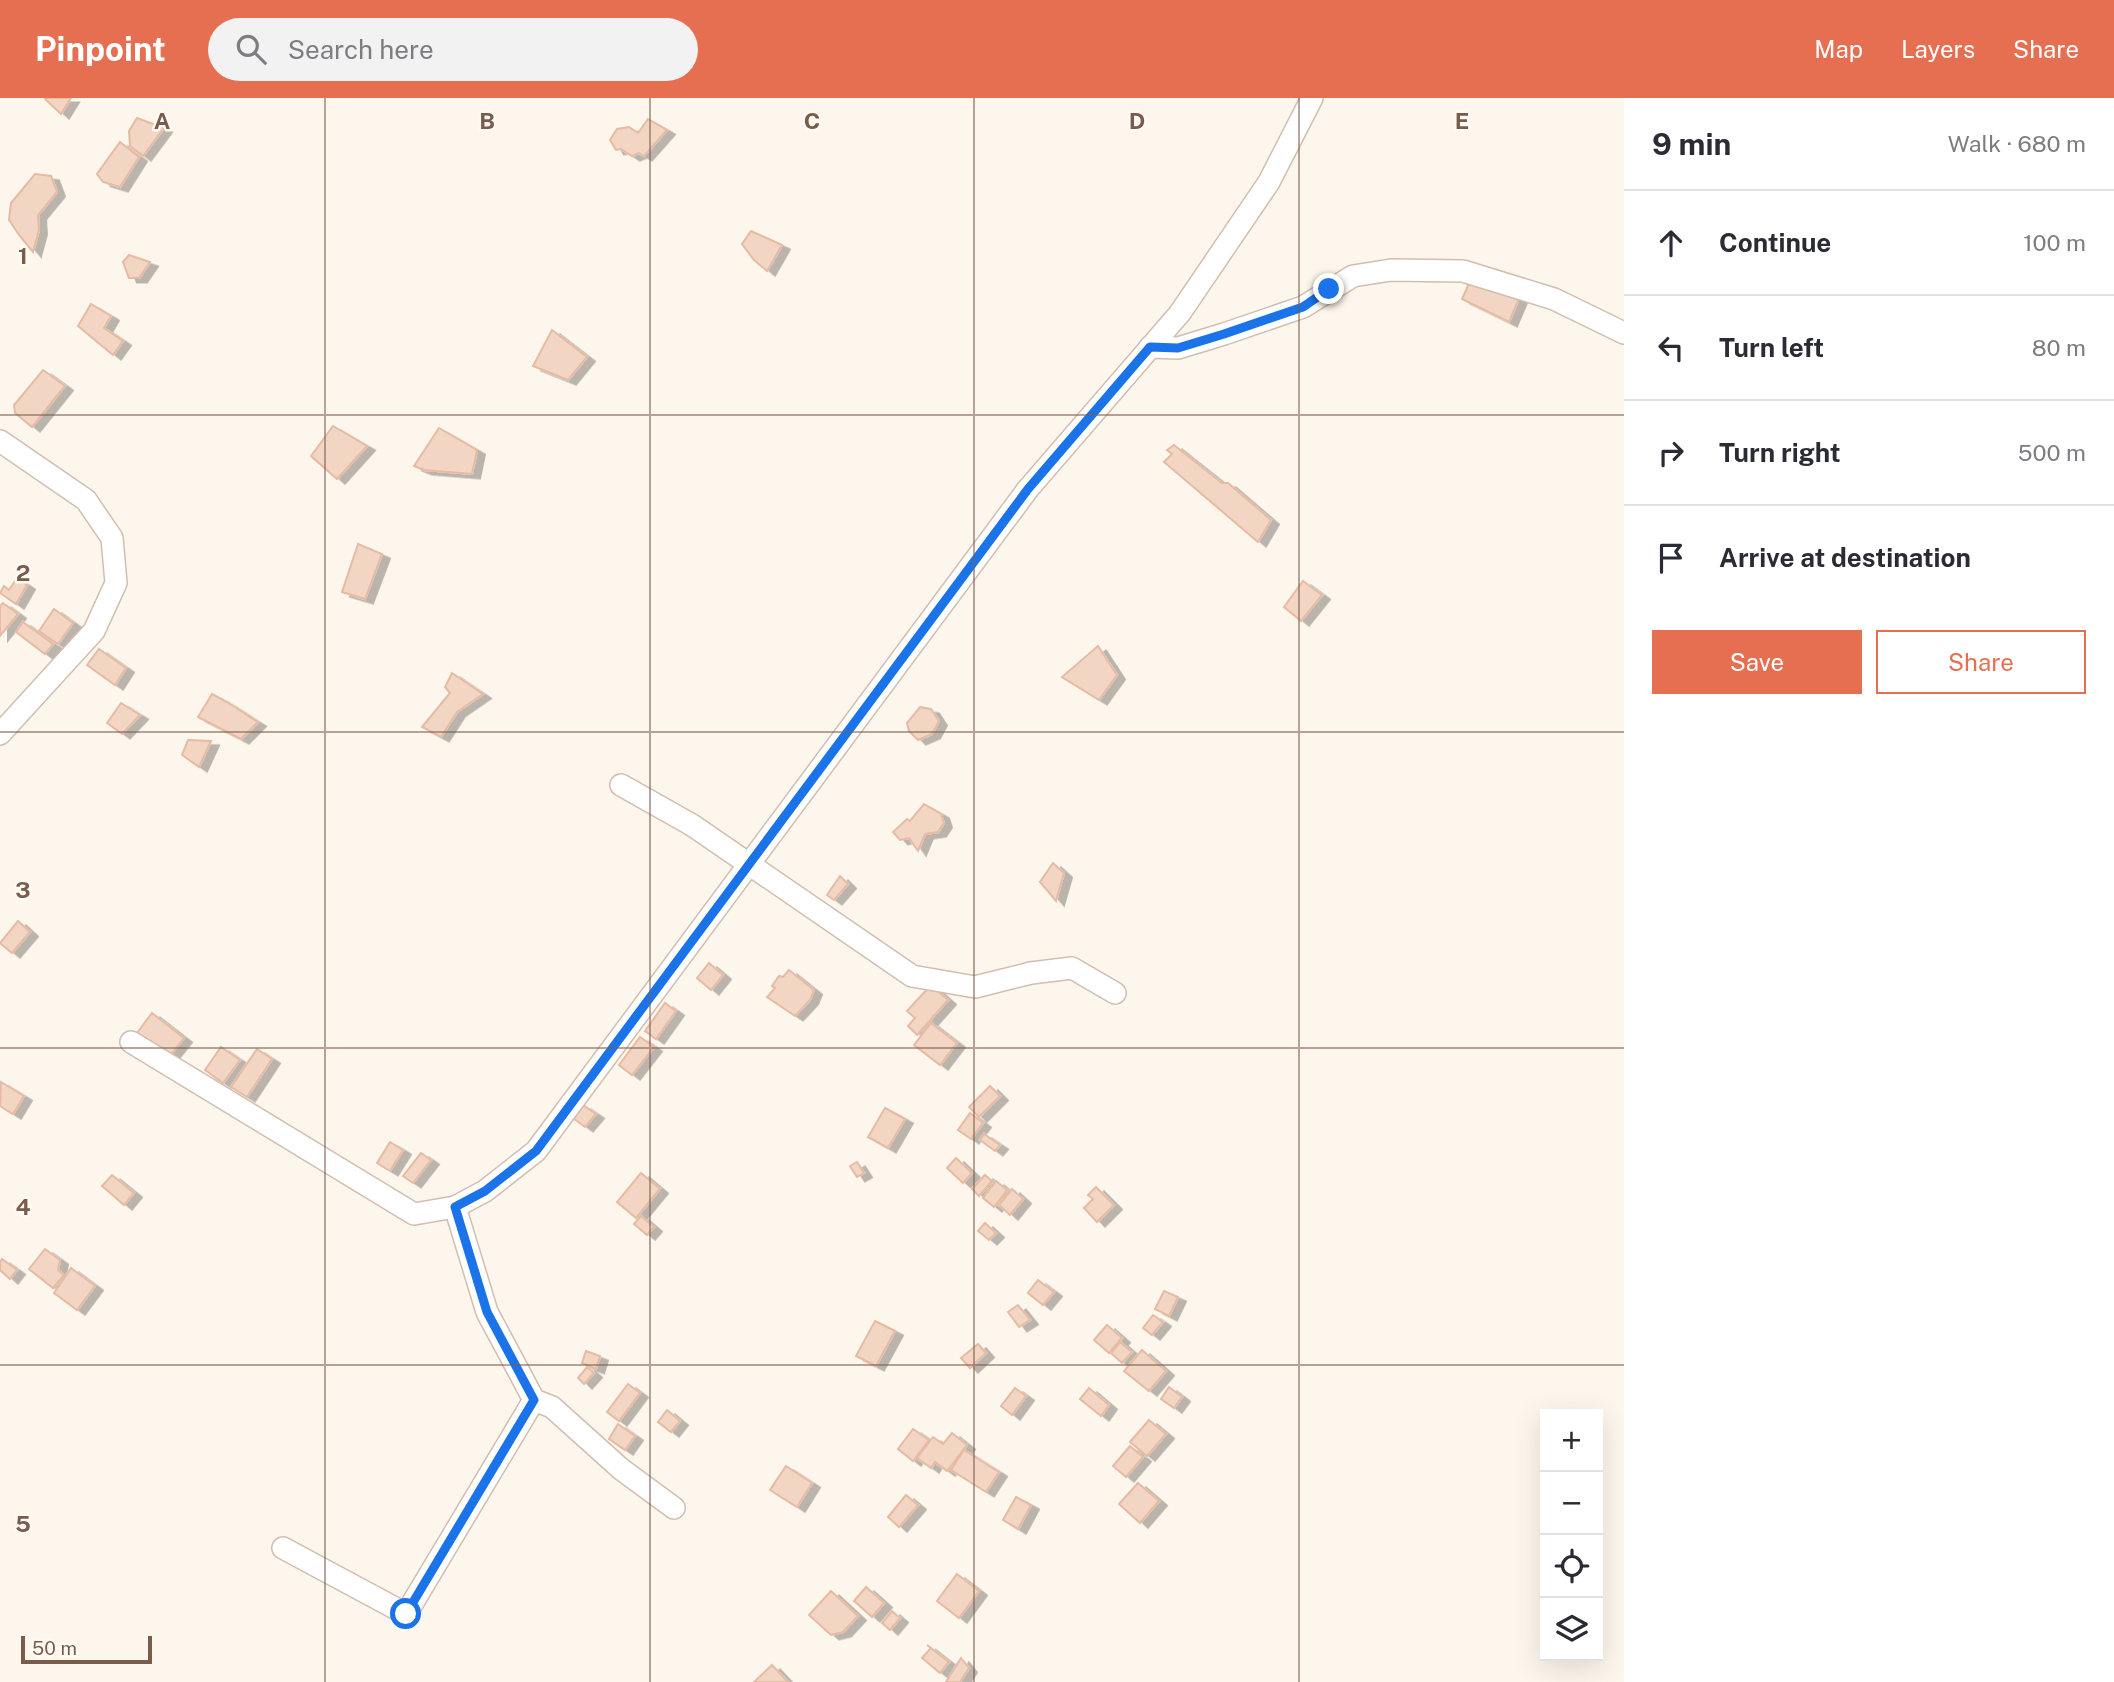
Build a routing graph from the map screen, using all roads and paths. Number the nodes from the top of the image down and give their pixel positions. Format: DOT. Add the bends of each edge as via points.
graph roads {
  1 [pos="1312,98"];
  2 [pos="1624,333"];
  3 [pos="1150,347"];
  4 [pos="0,441"];
  5 [pos="0,734"];
  6 [pos="621,785"];
  7 [pos="749,864"];
  8 [pos="1115,993"];
  9 [pos="131,1042"];
  10 [pos="455,1207"];
  11 [pos="534,1400"];
  12 [pos="674,1508"];
  13 [pos="283,1548"];
  1 -- 3 [label="street" via="1269,182 1180,313"];
  2 -- 3 [label="street" via="1554,299 1463,271 1391,270 1353,276 1303,307 1224,334 1178,348"];
  3 -- 7 [label="street" via="1028,489"];
  4 -- 5 [label="street" via="86,500 112,538 116,583 94,631"];
  6 -- 7 [label="street"];
  7 -- 8 [label="street" via="912,976 975,987 1072,968"];
  7 -- 10 [label="street" via="536,1151 485,1191"];
  9 -- 10 [label="street" via="414,1214"];
  10 -- 11 [label="street" via="487,1312"];
  11 -- 12 [label="street" via="552,1407"];
  11 -- 13 [label="street" via="406,1614"];
}
